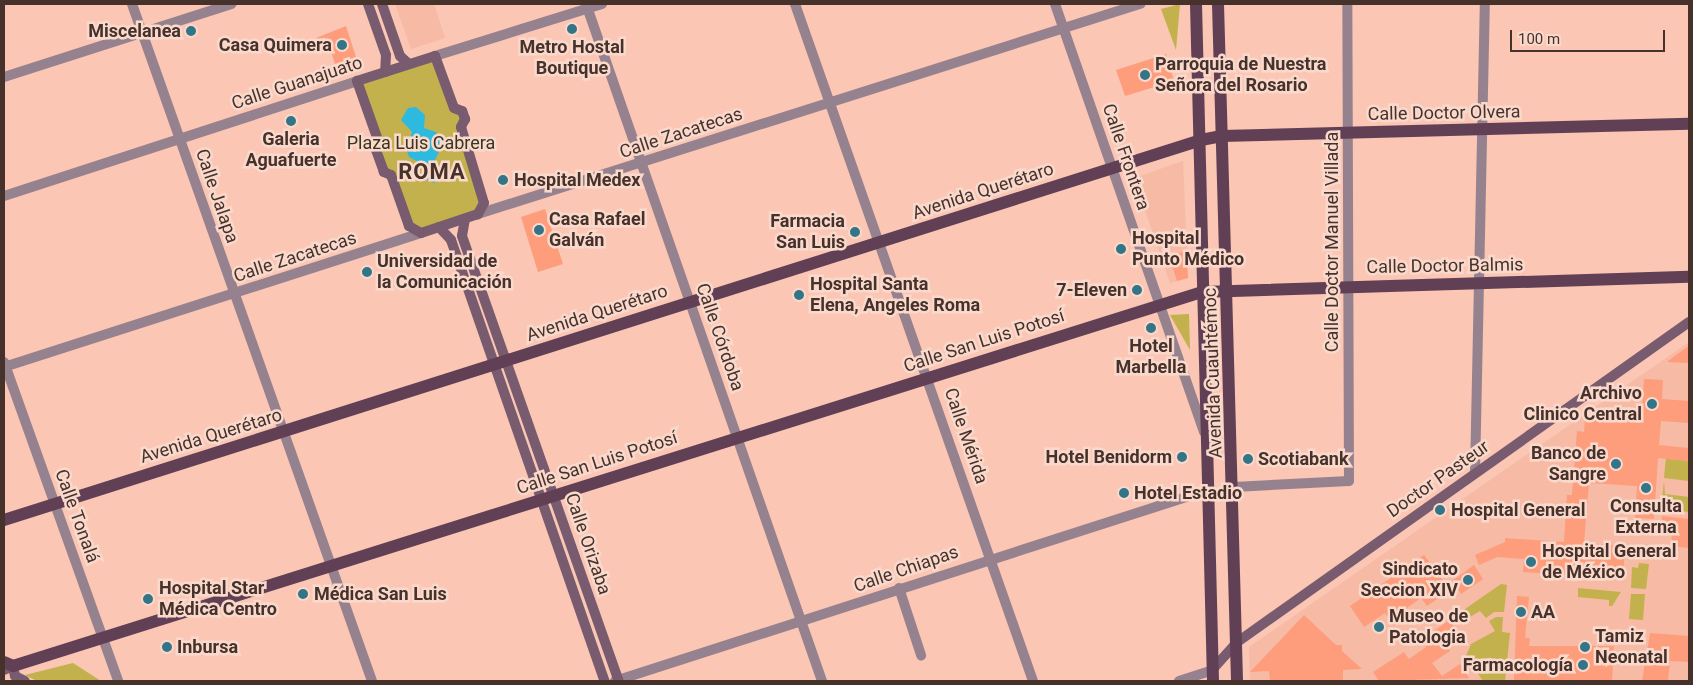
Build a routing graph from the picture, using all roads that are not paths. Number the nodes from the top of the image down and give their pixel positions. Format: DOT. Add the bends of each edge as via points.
graph roads {
  1 [pos="132,4"];
  2 [pos="232,4"];
  3 [pos="368,4"];
  4 [pos="382,4"];
  5 [pos="602,4"];
  6 [pos="794,4"];
  7 [pos="1055,4"];
  8 [pos="1140,4"];
  9 [pos="1196,4"];
  10 [pos="1218,4"];
  11 [pos="1346,4"];
  12 [pos="1485,4"];
  13 [pos="586,6"];
  14 [pos="1064,28"];
  15 [pos="142,33"];
  16 [pos="435,56"];
  17 [pos="409,64"];
  18 [pos="385,72"];
  19 [pos="4,76"];
  20 [pos="357,81"];
  21 [pos="831,102"];
  22 [pos="1689,124"];
  23 [pos="1482,130"];
  24 [pos="1347,133"];
  25 [pos="1222,136"];
  26 [pos="180,139"];
  27 [pos="1201,140"];
  28 [pos="639,163"];
  29 [pos="1113,168"];
  30 [pos="4,196"];
  31 [pos="478,214"];
  32 [pos="465,219"];
  33 [pos="439,227"];
  34 [pos="421,233"];
  35 [pos="880,242"];
  36 [pos="1689,277"];
  37 [pos="1477,283"];
  38 [pos="1348,286"];
  39 [pos="1202,292"];
  40 [pos="1228,292"];
  41 [pos="234,294"];
  42 [pos="690,302"];
  43 [pos="1159,304"];
  44 [pos="1689,322"];
  45 [pos="508,360"];
  46 [pos="4,365"];
  47 [pos="493,365"];
  48 [pos="928,377"];
  49 [pos="284,431"];
  50 [pos="1205,434"];
  51 [pos="738,437"];
  52 [pos="1475,473"];
  53 [pos="1234,487"];
  54 [pos="1208,490"];
  55 [pos="554,495"];
  56 [pos="540,500"];
  57 [pos="56,503"];
  58 [pos="4,520"];
  59 [pos="992,557"];
  60 [pos="331,566"];
  61 [pos="899,588"];
  62 [pos="801,623"];
  63 [pos="103,638"];
  64 [pos="1236,643"];
  65 [pos="921,654"];
  66 [pos="7,666"];
  67 [pos="1212,675"];
  68 [pos="25,681"];
  69 [pos="118,681"];
  70 [pos="372,681"];
  71 [pos="606,681"];
  72 [pos="618,681"];
  73 [pos="822,681"];
  74 [pos="1033,681"];
  75 [pos="1179,681"];
  76 [pos="1237,681"];
  1 -- 15 [label="street, Calle Jalapa"];
  2 -- 15 [label="street"];
  3 -- 18 [label="street" via="386,55"];
  4 -- 17 [label="street" via="400,56"];
  5 -- 13 [label="street, Calle Guanajuato"];
  6 -- 21 [label="street, Calle Mérida"];
  7 -- 14 [label="street, Calle Frontera"];
  8 -- 14 [label="street, Calle Zacatecas"];
  9 -- 27 [label="main road, Avenida Cuauhtémoc"];
  10 -- 25 [label="main road, Avenida Cuauhtémoc"];
  11 -- 24 [label="street, Calle Doctor Manuel Villada"];
  12 -- 23 [label="street"];
  13 -- 16 [label="street, Calle Guanajuato"];
  13 -- 28 [label="street, Calle Córdoba"];
  14 -- 21 [label="street, Calle Zacatecas"];
  14 -- 29 [label="street, Calle Frontera"];
  15 -- 19 [label="street"];
  15 -- 26 [label="street, Calle Jalapa"];
  16 -- 17 [label="street, Calle Guanajuato"];
  16 -- 31 [label="street" via="454,108 462,111 465,119 460,127 484,197"];
  17 -- 18 [label="street, Calle Guanajuato"];
  18 -- 20 [label="street, Calle Guanajuato"];
  20 -- 26 [label="street, Calle Guanajuato"];
  20 -- 34 [label="street" via="379,143 376,150 384,172 391,175 409,226"];
  21 -- 28 [label="street, Calle Zacatecas"];
  21 -- 35 [label="street, Calle Mérida"];
  22 -- 23 [label="main road, Calle Doctor Olvera"];
  23 -- 24 [label="main road, Calle Doctor Olvera"];
  23 -- 37 [label="street"];
  24 -- 25 [label="main road, Calle Doctor Olvera"];
  24 -- 38 [label="street, Calle Doctor Manuel Villada"];
  25 -- 27 [label="main road, Calle Doctor Olvera"];
  25 -- 40 [label="main road, Avenida Cuauhtémoc"];
  26 -- 30 [label="street, Calle Guanajuato"];
  26 -- 41 [label="street, Calle Jalapa"];
  27 -- 29 [label="main road, Avenida Querétaro"];
  27 -- 39 [label="main road, Avenida Cuauhtémoc"];
  28 -- 31 [label="street, Calle Zacatecas"];
  28 -- 42 [label="street, Calle Córdoba"];
  29 -- 35 [label="main road, Avenida Querétaro"];
  29 -- 43 [label="street, Calle Frontera"];
  31 -- 32 [label="street, Calle Zacatecas"];
  32 -- 33 [label="street, Calle Zacatecas"];
  32 -- 45 [label="street, Calle Orizaba" via="462,236"];
  33 -- 34 [label="street, Calle Zacatecas"];
  33 -- 47 [label="street, Calle Orizaba" via="451,240"];
  34 -- 41 [label="street, Calle Zacatecas"];
  35 -- 42 [label="main road, Avenida Querétaro"];
  35 -- 48 [label="street, Calle Mérida"];
  36 -- 37 [label="main road, Calle Doctor Balmis"];
  37 -- 38 [label="main road, Calle Doctor Balmis"];
  37 -- 52 [label="street"];
  38 -- 40 [label="main road, Calle Doctor Balmis"];
  38 -- 53 [label="street, Calle Doctor Manuel Villada" via="1349,481"];
  39 -- 40 [label="main road, Calle Doctor Balmis"];
  39 -- 43 [label="main road, Calle San Luis Potosí"];
  39 -- 50 [label="main road, Avenida Cuauhtémoc"];
  40 -- 53 [label="main road, Avenida Cuauhtémoc"];
  41 -- 46 [label="street, Calle Zacatecas"];
  41 -- 49 [label="street, Calle Jalapa"];
  42 -- 45 [label="main road, Avenida Querétaro"];
  42 -- 51 [label="street, Calle Córdoba"];
  43 -- 48 [label="main road, Calle San Luis Potosí"];
  43 -- 50 [label="street, Calle Frontera"];
  44 -- 52 [label="street, Doctor Pasteur"];
  45 -- 47 [label="main road, Avenida Querétaro"];
  45 -- 55 [label="street, Calle Orizaba"];
  46 -- 57 [label="street, Calle Tonalá"];
  47 -- 49 [label="main road, Avenida Querétaro"];
  47 -- 56 [label="street, Calle Orizaba"];
  48 -- 51 [label="main road, Calle San Luis Potosí"];
  48 -- 59 [label="street, Calle Mérida"];
  49 -- 57 [label="main road, Avenida Querétaro"];
  49 -- 60 [label="street, Calle Jalapa"];
  50 -- 54 [label="main road, Avenida Cuauhtémoc"];
  51 -- 55 [label="main road, Calle San Luis Potosí"];
  51 -- 62 [label="street, Calle Córdoba"];
  52 -- 64 [label="street, Doctor Pasteur"];
  53 -- 64 [label="main road, Avenida Cuauhtémoc"];
  54 -- 59 [label="street, Calle Chiapas"];
  54 -- 67 [label="main road, Avenida Cuauhtémoc"];
  55 -- 56 [label="main road, Calle San Luis Potosí"];
  55 -- 72 [label="street, Calle Orizaba"];
  56 -- 60 [label="main road, Calle San Luis Potosí"];
  56 -- 71 [label="street, Calle Orizaba"];
  57 -- 58 [label="main road, Avenida Querétaro"];
  57 -- 63 [label="street, Calle Tonalá"];
  59 -- 61 [label="street, Calle Chiapas"];
  59 -- 74 [label="street, Calle Mérida"];
  60 -- 63 [label="main road, Calle San Luis Potosí"];
  60 -- 70 [label="street, Calle Jalapa"];
  61 -- 62 [label="street, Calle Chiapas"];
  61 -- 65 [label="street"];
  62 -- 72 [label="street, Calle Chiapas"];
  62 -- 73 [label="street, Calle Córdoba"];
  63 -- 66 [label="main road, Calle San Luis Potosí"];
  63 -- 69 [label="street, Calle Tonalá"];
  64 -- 67 [label="street, Doctor Pasteur"];
  64 -- 76 [label="main road, Avenida Cuauhtémoc"];
  66 -- 68 [label="street" via="15,676"];
  67 -- 75 [label="street"];
}
